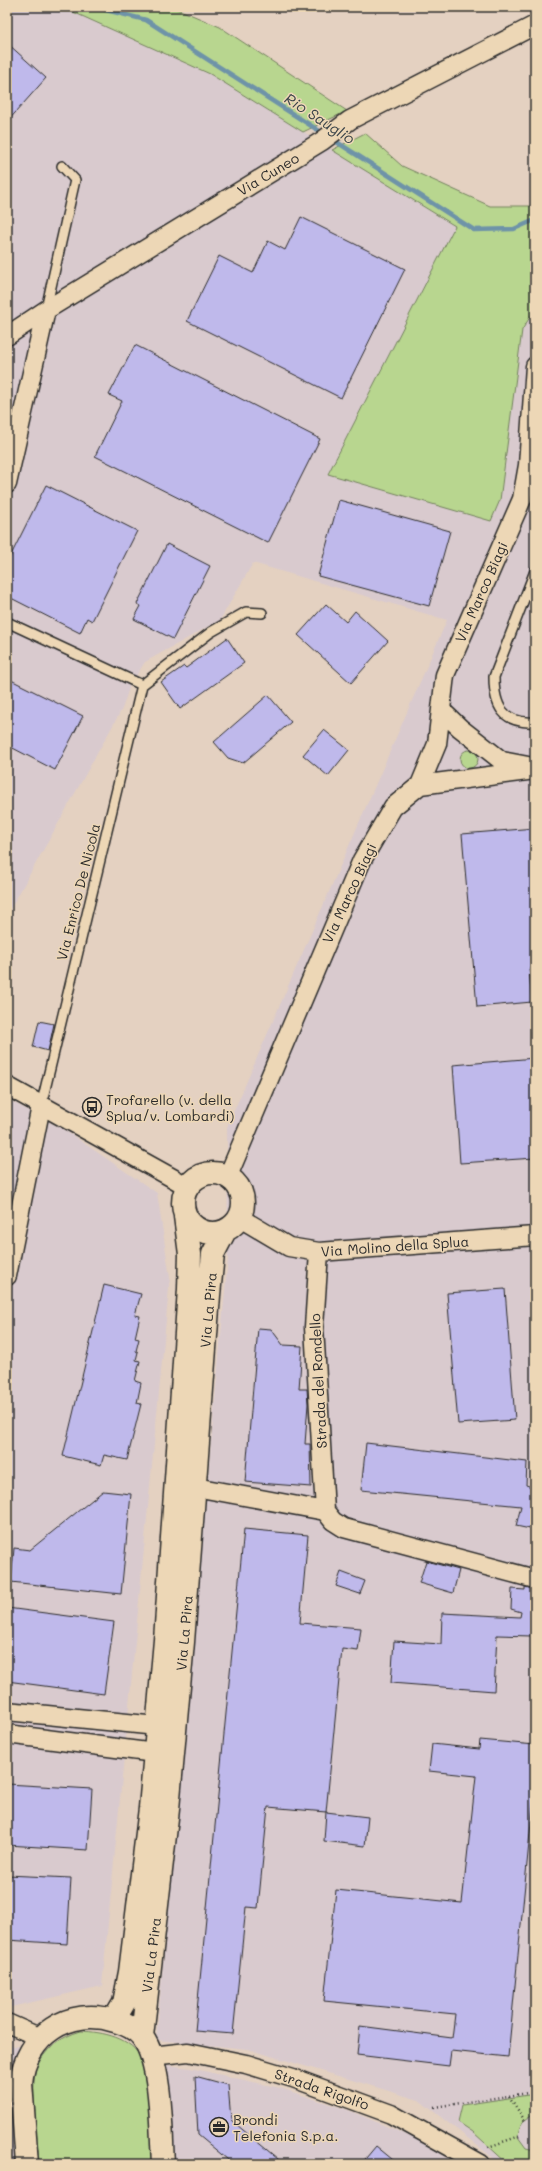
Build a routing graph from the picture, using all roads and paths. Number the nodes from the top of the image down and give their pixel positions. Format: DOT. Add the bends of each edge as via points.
graph roads {
  1 [pos="535,25"];
  2 [pos="62,166"];
  3 [pos="46,310"];
  4 [pos="7,336"];
  5 [pos="535,366"];
  6 [pos="7,484"];
  7 [pos="535,571"];
  8 [pos="262,613"];
  9 [pos="7,622"];
  10 [pos="142,686"];
  11 [pos="442,711"];
  12 [pos="535,722"];
  13 [pos="535,767"];
  14 [pos="535,770"];
  15 [pos="420,785"];
  16 [pos="7,1086"];
  17 [pos="41,1106"];
  18 [pos="228,1176"];
  19 [pos="187,1186"];
  20 [pos="185,1216"];
  21 [pos="232,1224"];
  22 [pos="535,1236"];
  23 [pos="319,1252"];
  24 [pos="7,1276"];
  25 [pos="195,1487"];
  26 [pos="325,1510"];
  27 [pos="535,1579"];
  28 [pos="7,1711"];
  29 [pos="61,1717"];
  30 [pos="157,1726"];
  31 [pos="7,1734"];
  32 [pos="59,1741"];
  33 [pos="155,1753"];
  34 [pos="114,2020"];
  35 [pos="7,2023"];
  36 [pos="142,2036"];
  37 [pos="41,2038"];
  38 [pos="151,2056"];
  39 [pos="535,2092"];
  40 [pos="509,2096"];
  41 [pos="434,2107"];
  42 [pos="525,2121"];
  43 [pos="520,2136"];
  44 [pos="488,2147"];
  45 [pos="27,2164"];
  46 [pos="163,2164"];
  47 [pos="481,2164"];
  1 -- 3 [label="street, Via Cuneo" via="350,120 322,141"];
  2 -- 3 [label="lane" via="75,180"];
  3 -- 4 [label="street, Via Cuneo"];
  3 -- 6 [label="street"];
  5 -- 11 [label="street, Via Marco Biagi" via="528,465 522,499 447,668"];
  7 -- 12 [label="lane" via="497,670 494,688 500,708 509,718 523,723"];
  8 -- 10 [label="lane" via="246,612 212,632"];
  9 -- 10 [label="lane"];
  10 -- 17 [label="lane, Via Enrico De Nicola"];
  11 -- 13 [label="street" via="502,761"];
  11 -- 15 [label="street, Via Marco Biagi" via="437,744"];
  14 -- 15 [label="street"];
  15 -- 18 [label="street, Via Marco Biagi" via="393,807 362,860"];
  16 -- 17 [label="street"];
  17 -- 19 [label="street"];
  17 -- 24 [label="street"];
  18 -- 19 [label="street" via="210,1172 193,1179"];
  18 -- 21 [label="street" via="235,1182 243,1199 243,1209"];
  19 -- 20 [label="street" via="183,1201"];
  20 -- 21 [label="street" via="190,1224 206,1233"];
  20 -- 30 [label="street, Via La Pira" via="190,1254 189,1288"];
  21 -- 23 [label="street, Via Molino della Splua" via="290,1247"];
  21 -- 25 [label="street, Via La Pira" via="213,1254"];
  22 -- 23 [label="street, Via Molino della Splua"];
  23 -- 26 [label="street, Strada del Rondello" via="314,1327"];
  25 -- 26 [label="street"];
  25 -- 36 [label="street, Via La Pira" via="168,1809"];
  26 -- 27 [label="street" via="333,1521 344,1528"];
  28 -- 29 [label="street"];
  29 -- 30 [label="street"];
  29 -- 32 [label="street"];
  30 -- 33 [label="street, Via La Pira"];
  31 -- 32 [label="street"];
  32 -- 33 [label="street"];
  33 -- 34 [label="street, Via La Pira" via="130,1972 124,2003"];
  34 -- 36 [label="street"];
  34 -- 37 [label="street" via="96,2017 66,2021"];
  35 -- 37 [label="street"];
  36 -- 38 [label="street"];
  37 -- 45 [label="street" via="27,2056 22,2070"];
  38 -- 46 [label="street" via="157,2084"];
  38 -- 47 [label="street, Strada Rigolfo" via="188,2052 246,2064 293,2078 391,2114"];
  39 -- 40 [label="path"];
  40 -- 41 [label="path"];
  40 -- 42 [label="path"];
  43 -- 44 [label="path"];
}
